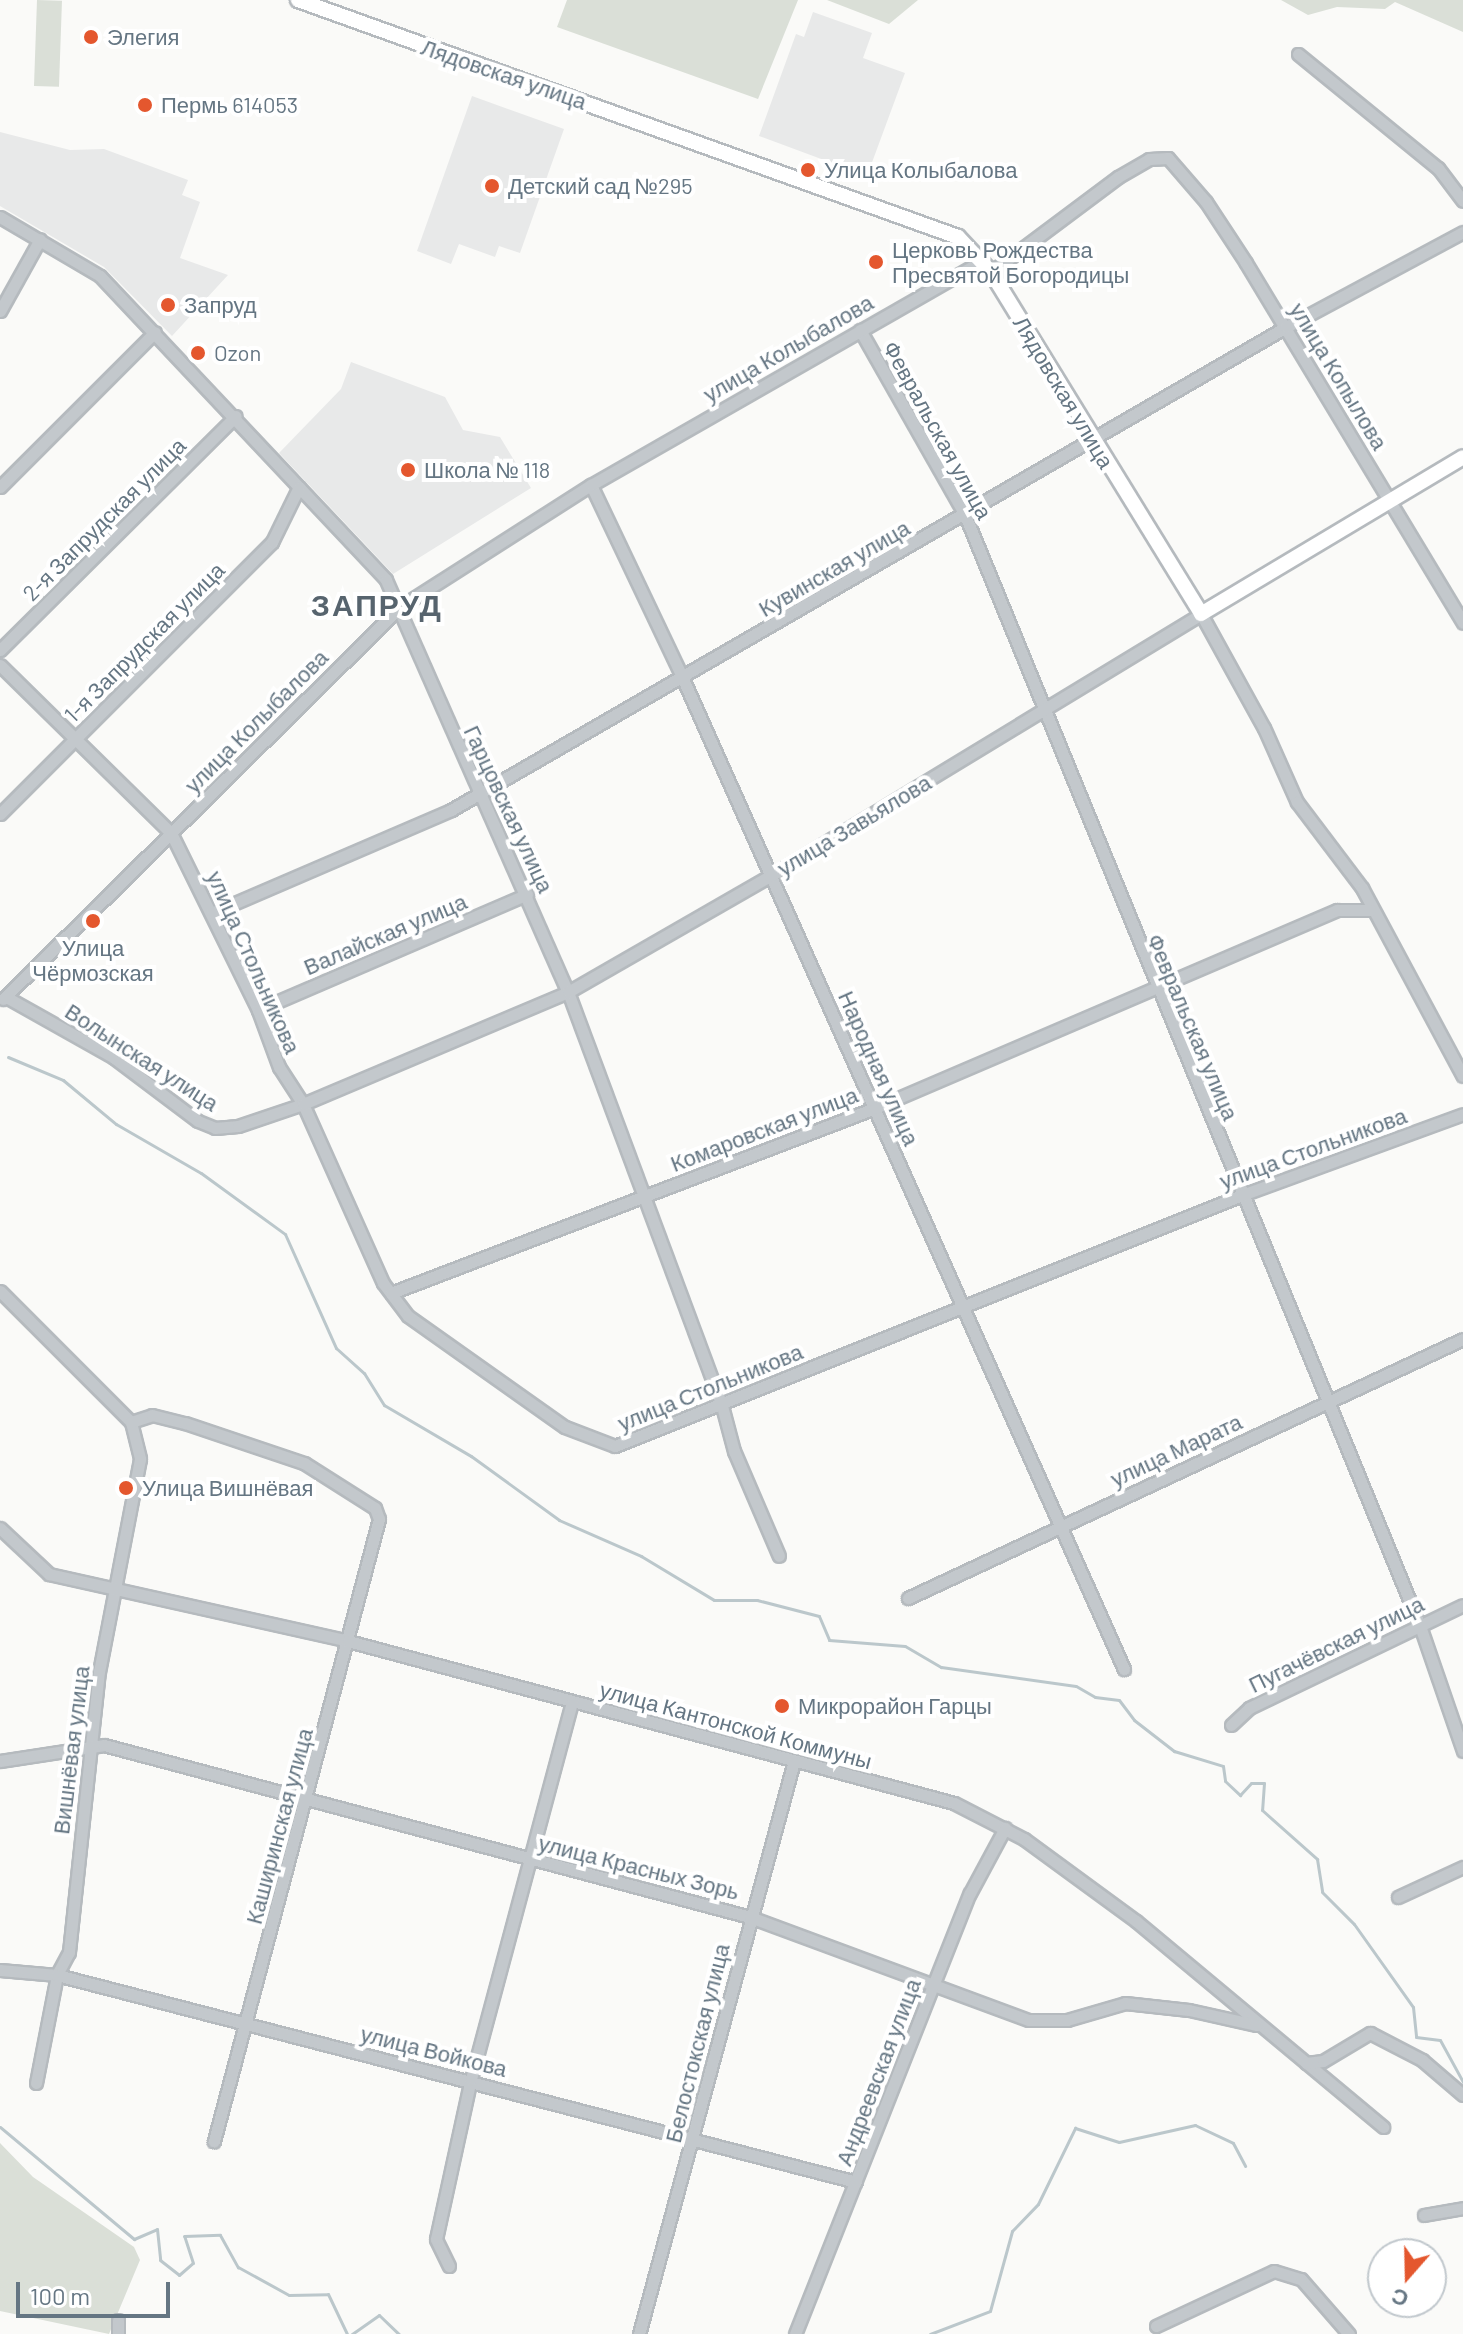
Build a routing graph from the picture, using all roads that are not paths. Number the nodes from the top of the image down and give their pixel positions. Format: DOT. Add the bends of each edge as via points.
graph roads {
  1 [pos="298,0"];
  2 [pos="1298,54"];
  3 [pos="1168,158"];
  4 [pos="1463,201"];
  5 [pos="0,217"];
  6 [pos="1463,232"];
  7 [pos="40,239"];
  8 [pos="986,267"];
  9 [pos="0,311"];
  10 [pos="1286,327"];
  11 [pos="860,330"];
  12 [pos="155,332"];
  13 [pos="236,416"];
  14 [pos="1092,438"];
  15 [pos="1463,457"];
  16 [pos="591,485"];
  17 [pos="0,487"];
  18 [pos="299,487"];
  19 [pos="1389,501"];
  20 [pos="965,515"];
  21 [pos="400,607"];
  22 [pos="1201,614"];
  23 [pos="1463,623"];
  24 [pos="0,650"];
  25 [pos="0,665"];
  26 [pos="683,679"];
  27 [pos="1043,710"];
  28 [pos="75,739"];
  29 [pos="480,793"];
  30 [pos="0,814"];
  31 [pos="171,833"];
  32 [pos="770,876"];
  33 [pos="527,894"];
  34 [pos="1370,910"];
  35 [pos="212,913"];
  36 [pos="1155,989"];
  37 [pos="568,992"];
  38 [pos="3,999"];
  39 [pos="258,1010"];
  40 [pos="1463,1076"];
  41 [pos="303,1104"];
  42 [pos="875,1108"];
  43 [pos="1463,1114"];
  44 [pos="215,1128"];
  45 [pos="1242,1195"];
  46 [pos="645,1197"];
  47 [pos="0,1291"];
  48 [pos="391,1293"];
  49 [pos="965,1306"];
  50 [pos="1463,1339"];
  51 [pos="1327,1400"];
  52 [pos="722,1406"];
  53 [pos="131,1422"];
  54 [pos="1062,1526"];
  55 [pos="0,1528"];
  56 [pos="779,1556"];
  57 [pos="116,1587"];
  58 [pos="908,1598"];
  59 [pos="1463,1605"];
  60 [pos="1420,1626"];
  61 [pos="348,1641"];
  62 [pos="1124,1669"];
  63 [pos="572,1702"];
  64 [pos="1231,1725"];
  65 [pos="90,1745"];
  66 [pos="1463,1751"];
  67 [pos="0,1761"];
  68 [pos="794,1761"];
  69 [pos="307,1801"];
  70 [pos="1005,1828"];
  71 [pos="530,1860"];
  72 [pos="1463,1867"];
  73 [pos="1398,1897"];
  74 [pos="750,1917"];
  75 [pos="0,1970"];
  76 [pos="57,1975"];
  77 [pos="935,1982"];
  78 [pos="247,2025"];
  79 [pos="1260,2026"];
  80 [pos="1306,2063"];
  81 [pos="471,2079"];
  82 [pos="36,2083"];
  83 [pos="1463,2095"];
  84 [pos="1383,2127"];
  85 [pos="694,2138"];
  86 [pos="214,2141"];
  87 [pos="856,2182"];
  88 [pos="1463,2208"];
  89 [pos="1424,2215"];
  90 [pos="449,2266"];
  91 [pos="118,2320"];
  92 [pos="1156,2326"];
  93 [pos="118,2334"];
  94 [pos="639,2334"];
  95 [pos="795,2334"];
  96 [pos="1349,2334"];
  1 -- 8 [label="main road, Лядовская улица" via="920,221 958,237"];
  2 -- 4 [label="street" via="1438,168"];
  3 -- 8 [label="street, улица Колыбалова" via="1149,159 1118,177"];
  3 -- 10 [label="street, улица Копылова" via="1206,202"];
  5 -- 7 [label="street, Гарцовская улица"];
  6 -- 10 [label="street, Кувинская улица"];
  7 -- 9 [label="street"];
  7 -- 12 [label="street, Гарцовская улица" via="100,276"];
  8 -- 11 [label="street, улица Колыбалова"];
  8 -- 14 [label="main road, Лядовская улица"];
  10 -- 14 [label="street, Кувинская улица"];
  10 -- 19 [label="street, улица Копылова"];
  11 -- 16 [label="street, улица Колыбалова"];
  11 -- 20 [label="street, Февральская улица"];
  12 -- 13 [label="street, Гарцовская улица"];
  12 -- 17 [label="street"];
  13 -- 18 [label="street, Гарцовская улица"];
  13 -- 24 [label="street, 2-я Запрудская улица"];
  14 -- 20 [label="street, Кувинская улица"];
  14 -- 22 [label="main road, Лядовская улица"];
  15 -- 19 [label="main road, улица Завьялова"];
  16 -- 21 [label="street, улица Колыбалова"];
  16 -- 26 [label="street, Народная улица"];
  18 -- 21 [label="street, Гарцовская улица" via="386,580"];
  18 -- 28 [label="street, 1-я Запрудская улица" via="272,542"];
  19 -- 22 [label="main road, улица Завьялова"];
  19 -- 23 [label="street, улица Копылова"];
  20 -- 26 [label="street, Кувинская улица"];
  20 -- 27 [label="street, Февральская улица"];
  21 -- 29 [label="street, Гарцовская улица"];
  21 -- 31 [label="street, улица Колыбалова"];
  22 -- 27 [label="street, улица Завьялова"];
  22 -- 34 [label="street, Лядовская улица" via="1297,802 1362,888"];
  25 -- 28 [label="street, улица Стольникова"];
  26 -- 29 [label="street, Кувинская улица"];
  26 -- 32 [label="street, Народная улица"];
  27 -- 32 [label="street, улица Завьялова"];
  27 -- 36 [label="street, Февральская улица"];
  28 -- 30 [label="street, 1-я Запрудская улица"];
  28 -- 31 [label="street, улица Стольникова"];
  29 -- 33 [label="street, Гарцовская улица"];
  29 -- 35 [label="street, Кувинская улица"];
  31 -- 35 [label="street, улица Стольникова"];
  31 -- 38 [label="street, улица Колыбалова"];
  32 -- 37 [label="street, улица Завьялова"];
  32 -- 42 [label="street, Народная улица"];
  33 -- 37 [label="street, Гарцовская улица"];
  33 -- 39 [label="street, Валайская улица"];
  34 -- 36 [label="street, Комаровская улица" via="1337,910"];
  34 -- 40 [label="street, Лядовская улица"];
  35 -- 39 [label="street, улица Стольникова"];
  36 -- 42 [label="street, Комаровская улица" via="1141,990"];
  36 -- 45 [label="street, Февральская улица"];
  37 -- 41 [label="street, улица Завьялова"];
  37 -- 46 [label="street, Гарцовская улица"];
  38 -- 44 [label="street, Волынская улица" via="113,1057"];
  39 -- 41 [label="street, улица Стольникова" via="279,1067"];
  41 -- 44 [label="street, улица Завьялова" via="238,1126"];
  41 -- 48 [label="street, улица Стольникова"];
  42 -- 46 [label="street, Комаровская улица"];
  42 -- 49 [label="street, Народная улица"];
  43 -- 45 [label="street, улица Стольникова"];
  45 -- 49 [label="street, улица Стольникова"];
  45 -- 51 [label="street, Февральская улица"];
  46 -- 48 [label="street, Комаровская улица"];
  46 -- 52 [label="street, Гарцовская улица"];
  47 -- 53 [label="street"];
  48 -- 52 [label="street, улица Стольникова" via="408,1316 469,1363 565,1427 615,1446"];
  49 -- 52 [label="street, улица Стольникова"];
  49 -- 54 [label="street, Народная улица"];
  50 -- 51 [label="street, улица Марата"];
  51 -- 54 [label="street, улица Марата"];
  51 -- 60 [label="street, Февральская улица"];
  52 -- 56 [label="street, Гарцовская улица" via="734,1451"];
  53 -- 57 [label="street, Вишнёвая улица" via="140,1459"];
  53 -- 61 [label="street, Каширинская улица" via="152,1415 304,1463 375,1508 379,1519"];
  54 -- 58 [label="street, улица Марата"];
  54 -- 62 [label="street, Народная улица"];
  55 -- 57 [label="street, улица Кантонской Коммуны" via="49,1574"];
  57 -- 61 [label="street, улица Кантонской Коммуны"];
  57 -- 65 [label="street, Вишнёвая улица"];
  59 -- 60 [label="street, Пугачёвская улица"];
  60 -- 64 [label="street, Пугачёвская улица" via="1249,1708"];
  60 -- 66 [label="street, Февральская улица"];
  61 -- 63 [label="street, улица Кантонской Коммуны"];
  61 -- 69 [label="street, Каширинская улица"];
  63 -- 68 [label="street, улица Кантонской Коммуны"];
  63 -- 71 [label="street"];
  65 -- 67 [label="street, улица Красных Зорь"];
  65 -- 69 [label="street, улица Красных Зорь"];
  65 -- 76 [label="street, Вишнёвая улица" via="69,1952"];
  68 -- 70 [label="street, улица Кантонской Коммуны" via="954,1803"];
  68 -- 74 [label="street, Белостокская улица"];
  69 -- 71 [label="street, улица Красных Зорь"];
  69 -- 78 [label="street, Каширинская улица"];
  70 -- 77 [label="street, Андреевская улица" via="970,1893"];
  70 -- 79 [label="street, улица Кантонской Коммуны" via="1136,1921"];
  71 -- 74 [label="street, улица Красных Зорь"];
  71 -- 81 [label="street"];
  72 -- 73 [label="street"];
  74 -- 77 [label="street, улица Красных Зорь"];
  74 -- 85 [label="street, Белостокская улица"];
  75 -- 76 [label="street, улица Войкова"];
  76 -- 78 [label="street, улица Войкова"];
  76 -- 82 [label="street, Вишнёвая улица"];
  77 -- 79 [label="street, улица Красных Зорь" via="974,2003 1029,2020 1067,2020 1125,2003"];
  77 -- 87 [label="street, Андреевская улица"];
  78 -- 81 [label="street, улица Войкова"];
  78 -- 86 [label="street, Каширинская улица"];
  79 -- 80 [label="street, улица Кантонской Коммуны"];
  80 -- 83 [label="street" via="1323,2061 1370,2033 1422,2060"];
  80 -- 84 [label="street, улица Кантонской Коммуны"];
  81 -- 85 [label="street, улица Войкова"];
  81 -- 90 [label="street" via="436,2239"];
  85 -- 87 [label="street, улица Войкова"];
  85 -- 94 [label="street, Белостокская улица"];
  87 -- 95 [label="street, Андреевская улица"];
  88 -- 89 [label="street"];
  91 -- 93 [label="street"];
  92 -- 96 [label="street" via="1274,2271 1301,2279"];
}
